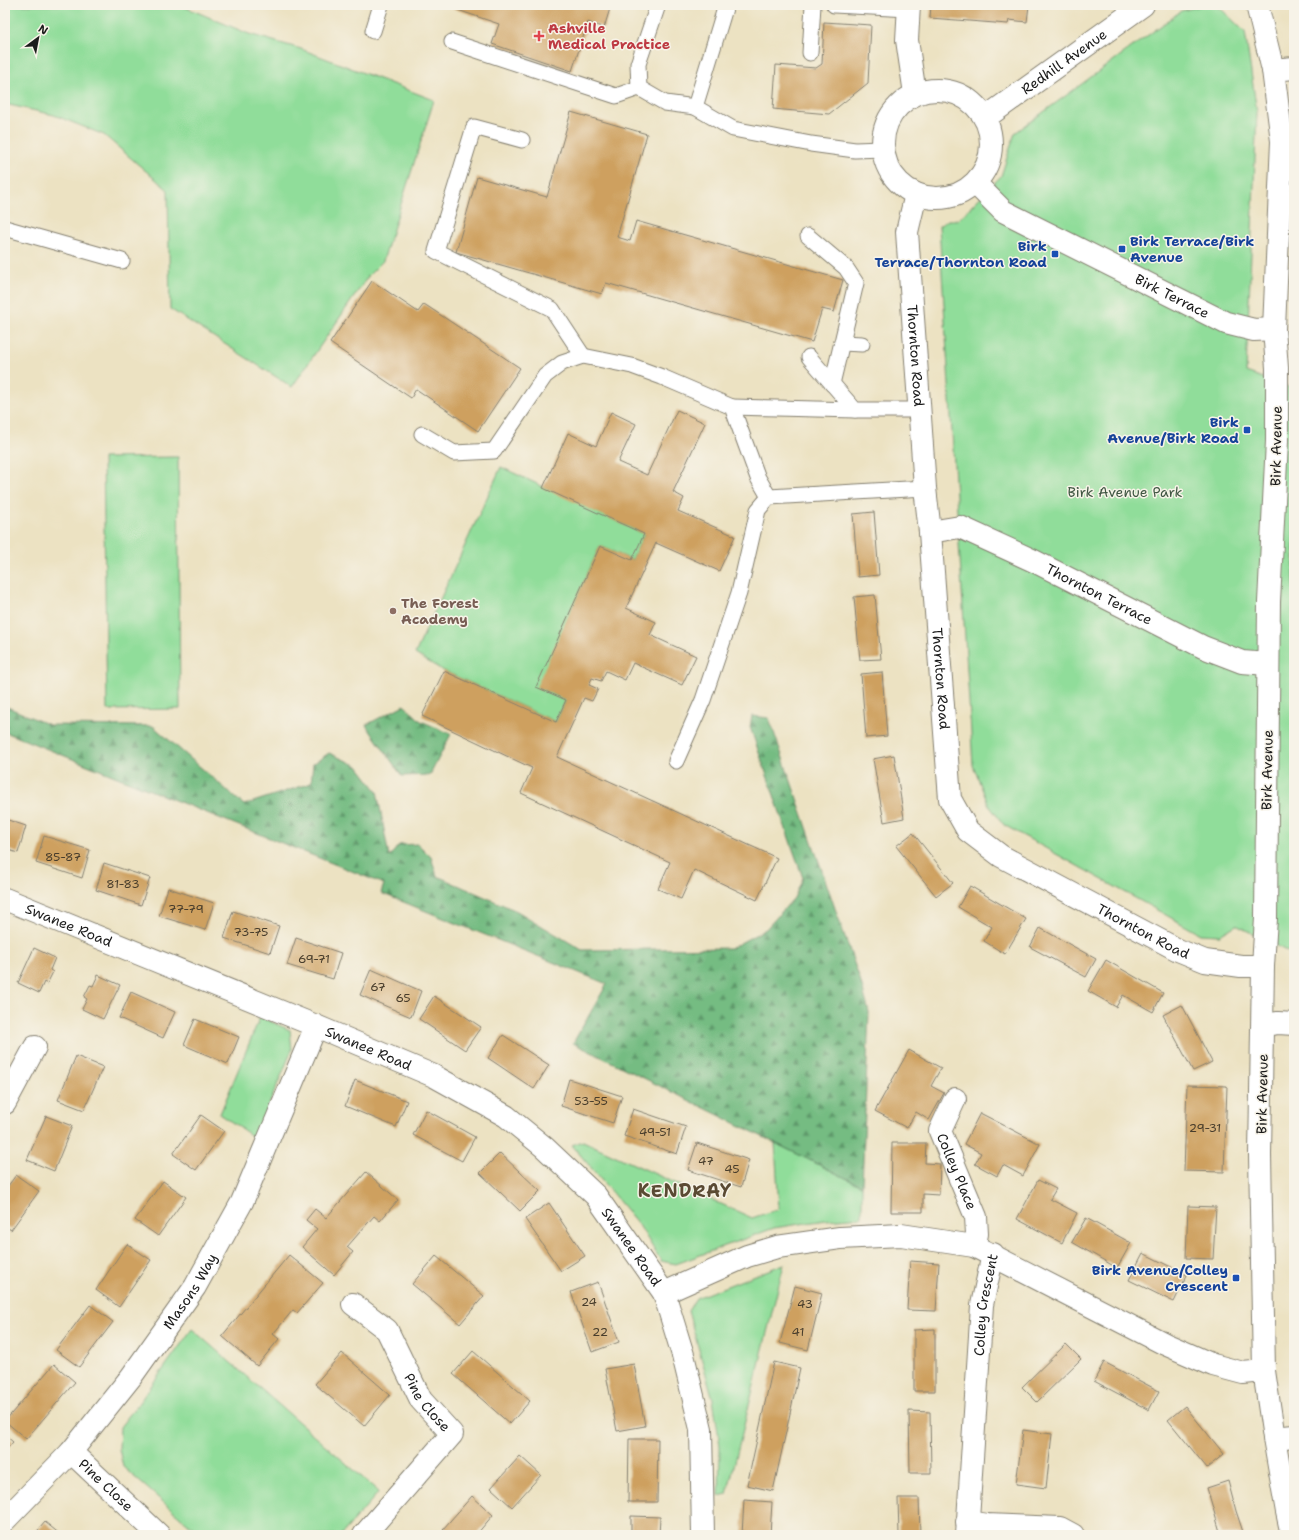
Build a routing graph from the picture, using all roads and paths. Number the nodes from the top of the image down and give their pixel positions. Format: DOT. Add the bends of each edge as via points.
graph roads {
  1 [pos="381,5"];
  2 [pos="658,5"];
  3 [pos="726,5"];
  4 [pos="814,5"];
  5 [pos="834,5"];
  6 [pos="1143,5"];
  7 [pos="1257,5"];
  8 [pos="909,7"];
  9 [pos="373,31"];
  10 [pos="452,42"];
  11 [pos="810,53"];
  12 [pos="1284,69"];
  13 [pos="639,88"];
  14 [pos="915,94"];
  15 [pos="695,106"];
  16 [pos="985,118"];
  17 [pos="522,140"];
  18 [pos="882,149"];
  19 [pos="975,183"];
  20 [pos="916,194"];
  21 [pos="5,228"];
  22 [pos="808,236"];
  23 [pos="122,261"];
  24 [pos="1274,329"];
  25 [pos="842,343"];
  26 [pos="862,344"];
  27 [pos="583,356"];
  28 [pos="809,357"];
  29 [pos="1285,368"];
  30 [pos="832,384"];
  31 [pos="732,407"];
  32 [pos="855,410"];
  33 [pos="920,410"];
  34 [pos="422,434"];
  35 [pos="925,488"];
  36 [pos="769,497"];
  37 [pos="930,532"];
  38 [pos="1268,664"];
  39 [pos="676,761"];
  40 [pos="5,899"];
  41 [pos="1263,966"];
  42 [pos="1294,1024"];
  43 [pos="1263,1025"];
  44 [pos="316,1026"];
  45 [pos="35,1047"];
  46 [pos="955,1099"];
  47 [pos="5,1103"];
  48 [pos="983,1250"];
  49 [pos="664,1293"];
  50 [pos="353,1304"];
  51 [pos="1264,1371"];
  52 [pos="1284,1437"];
  53 [pos="71,1452"];
  54 [pos="5,1520"];
  55 [pos="967,1529"];
  56 [pos="159,1535"];
  57 [pos="364,1535"];
  58 [pos="703,1535"];
  59 [pos="1073,1535"];
  60 [pos="1292,1535"];
  1 -- 9 [label="lane"];
  2 -- 13 [label="lane" via="638,64"];
  3 -- 15 [label="lane"];
  4 -- 11 [label="lane"];
  5 -- 8 [label="lane"];
  6 -- 16 [label="street, Redhill Avenue"];
  7 -- 12 [label="street, Birk Avenue"];
  8 -- 14 [label="street" via="907,40"];
  10 -- 13 [label="lane" via="616,96"];
  12 -- 24 [label="street, Birk Avenue"];
  13 -- 15 [label="lane" via="665,103"];
  14 -- 16 [label="street" via="930,90 946,90 962,96 975,105"];
  14 -- 18 [label="street" via="900,103 890,116 884,132"];
  15 -- 18 [label="lane" via="733,129 855,150"];
  16 -- 19 [label="street" via="991,136 990,154 984,171"];
  17 -- 27 [label="lane" via="474,127 436,251 552,309"];
  18 -- 20 [label="street" via="893,176 903,187"];
  19 -- 20 [label="street" via="959,194 945,198 930,198"];
  19 -- 24 [label="street, Birk Terrace" via="1003,211 1226,323 1254,330"];
  20 -- 33 [label="street, Thornton Road" via="907,232"];
  21 -- 23 [label="lane"];
  22 -- 25 [label="lane" via="846,268 856,283"];
  24 -- 29 [label="street, Birk Avenue"];
  25 -- 26 [label="lane"];
  25 -- 30 [label="lane"];
  27 -- 31 [label="lane" via="632,366"];
  27 -- 34 [label="lane" via="562,363 545,376 494,451 454,453"];
  28 -- 30 [label="lane"];
  29 -- 38 [label="street, Birk Avenue" via="1277,441"];
  30 -- 32 [label="lane"];
  31 -- 32 [label="lane"];
  31 -- 36 [label="lane" via="758,478"];
  32 -- 33 [label="lane"];
  33 -- 35 [label="street, Thornton Road"];
  35 -- 36 [label="lane"];
  35 -- 37 [label="street, Thornton Road"];
  36 -- 39 [label="lane" via="758,510 736,600 703,700"];
  37 -- 38 [label="street, Thornton Terrace" via="960,527 1034,561 1203,647 1242,662"];
  37 -- 41 [label="street, Thornton Road" via="950,799 968,831 1002,856 1178,950 1205,961"];
  38 -- 41 [label="street, Birk Avenue" via="1266,918"];
  40 -- 44 [label="street, Swanee Road"];
  41 -- 43 [label="street, Birk Avenue"];
  42 -- 43 [label="street"];
  43 -- 51 [label="street, Birk Avenue" via="1260,1155"];
  44 -- 49 [label="street, Swanee Road" via="434,1076 506,1116 544,1147 596,1196"];
  44 -- 53 [label="street, Masons Way" via="242,1202 195,1287 131,1377"];
  45 -- 47 [label="street"];
  46 -- 48 [label="street, Colley Place" via="940,1131 976,1217 977,1234"];
  48 -- 49 [label="street, Swanee Road" via="901,1235 840,1238 784,1246 747,1256"];
  48 -- 51 [label="street, Colley Crescent" via="1165,1344 1213,1365 1243,1373"];
  48 -- 55 [label="street, Colley Crescent" via="982,1305"];
  49 -- 58 [label="street, Swanee Road" via="683,1354 701,1429"];
  50 -- 57 [label="street, Pine Close" via="387,1330 422,1400 452,1434"];
  51 -- 52 [label="street, Birk Avenue"];
  52 -- 60 [label="street, Birk Avenue" via="1287,1512"];
  53 -- 54 [label="street, Masons Way"];
  53 -- 56 [label="street, Pine Close"];
  55 -- 59 [label="street" via="988,1525 1060,1528"];
}
